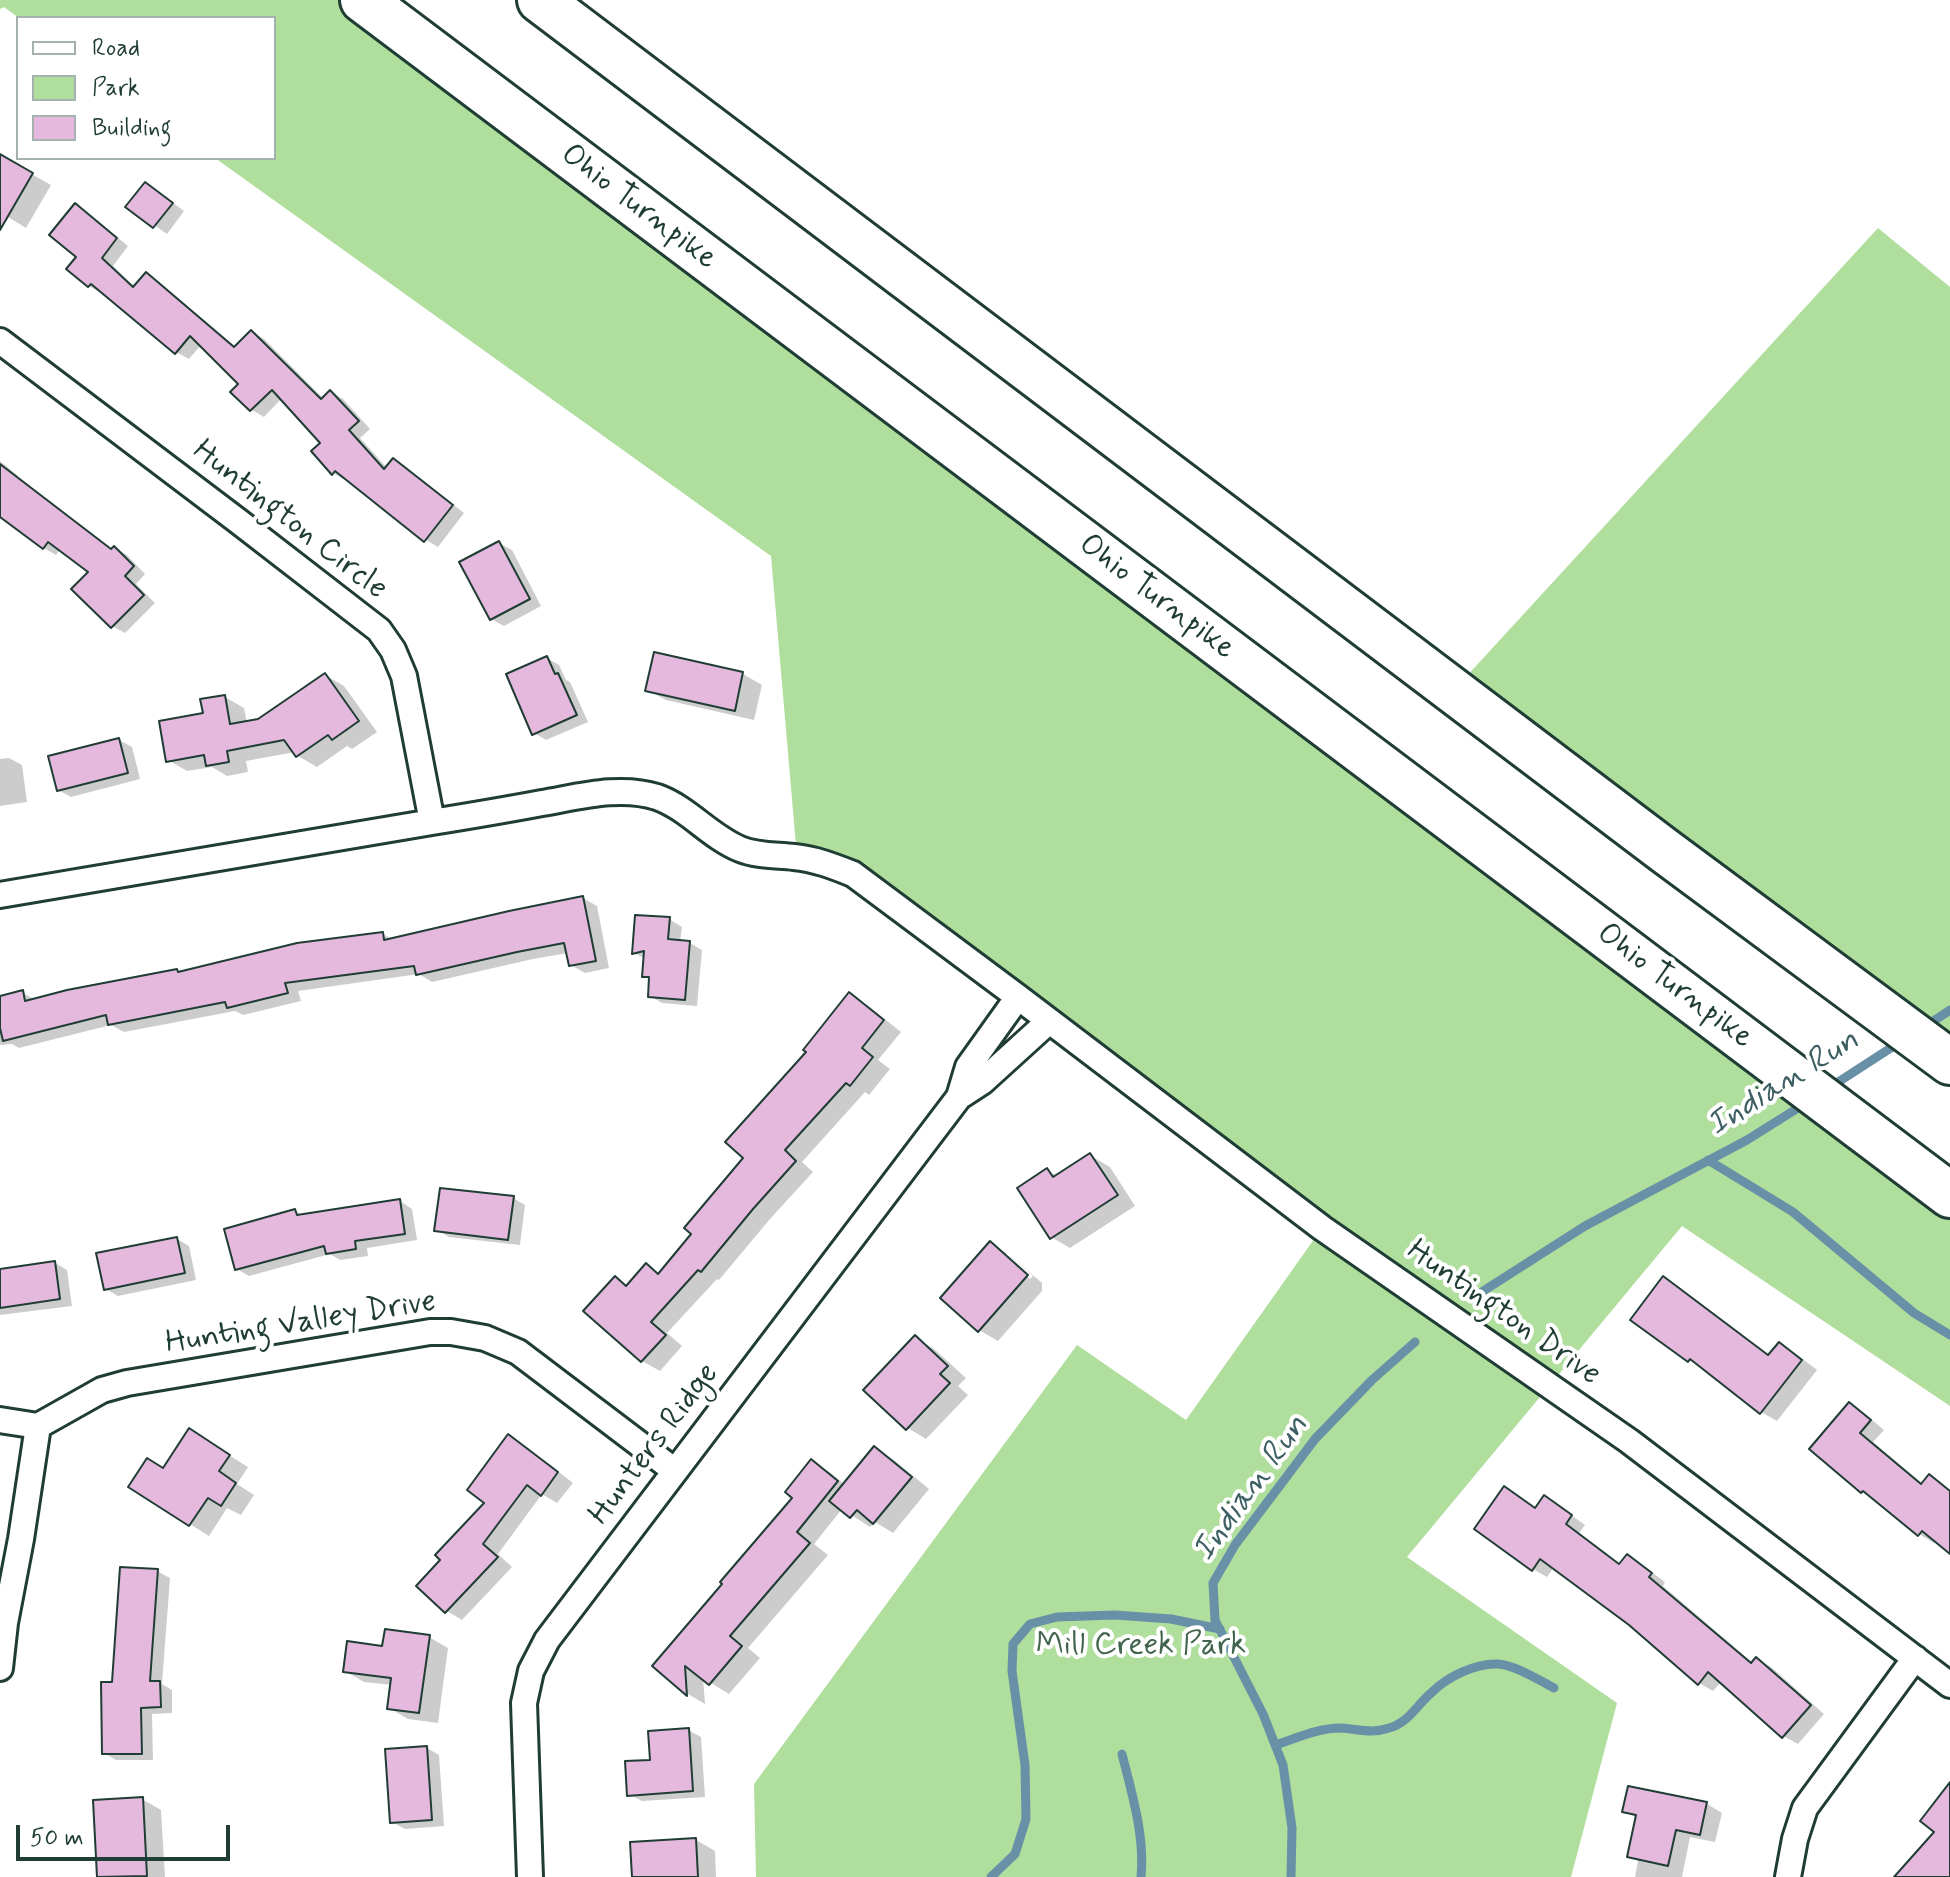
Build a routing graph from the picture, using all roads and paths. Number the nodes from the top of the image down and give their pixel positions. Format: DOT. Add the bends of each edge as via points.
graph roads {
  1 [pos="363,0"];
  2 [pos="540,0"];
  3 [pos="0,341"];
  4 [pos="432,822"];
  5 [pos="0,895"];
  6 [pos="1018,997"];
  7 [pos="1048,1022"];
  8 [pos="1950,1062"];
  9 [pos="959,1097"];
  10 [pos="1935,1183"];
  11 [pos="0,1420"];
  12 [pos="38,1426"];
  13 [pos="675,1471"];
  14 [pos="1915,1658"];
  15 [pos="0,1668"];
  16 [pos="1950,1685"];
  17 [pos="530,1877"];
  18 [pos="1788,1877"];
  1 -- 10 [label="highway, Ohio Turnpike"];
  2 -- 8 [label="highway"];
  3 -- 4 [label="street, Huntington Circle" via="379,630 404,676"];
  4 -- 5 [label="street"];
  4 -- 6 [label="street" via="607,792 657,797 740,849 826,863 853,874"];
  6 -- 7 [label="street, Huntington Drive"];
  6 -- 9 [label="street, Hunters Ridge" via="968,1067"];
  7 -- 9 [label="street, Hunters Ridge"];
  7 -- 14 [label="street, Huntington Drive" via="1322,1228 1629,1441"];
  9 -- 13 [label="street, Hunters Ridge"];
  11 -- 12 [label="street"];
  12 -- 13 [label="street, Hunting Valley Drive" via="102,1390 127,1383 451,1332 518,1352"];
  12 -- 15 [label="street"];
  13 -- 17 [label="street, Hunters Ridge" via="547,1640 531,1671 524,1703"];
  14 -- 16 [label="street, Huntington Drive"];
  14 -- 18 [label="street" via="1805,1808"];
}
